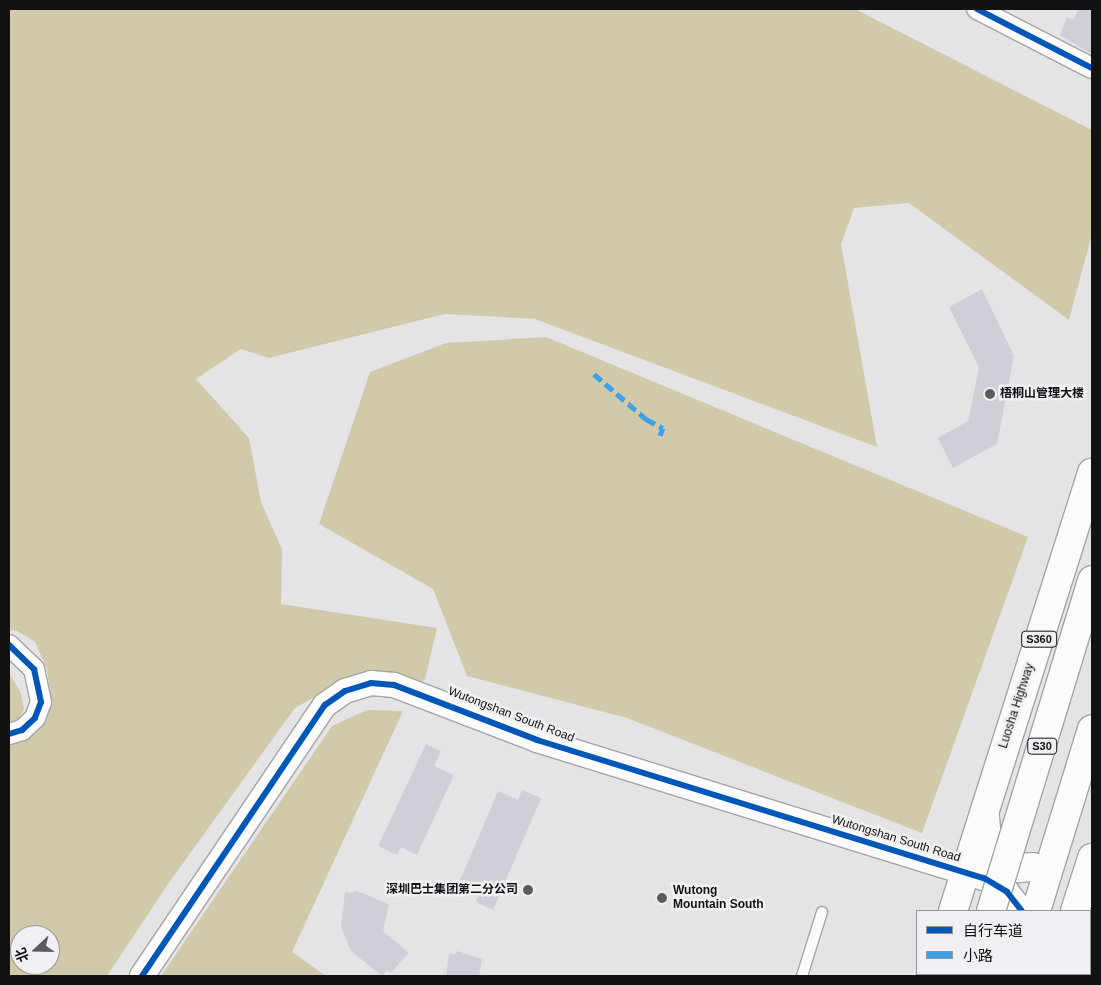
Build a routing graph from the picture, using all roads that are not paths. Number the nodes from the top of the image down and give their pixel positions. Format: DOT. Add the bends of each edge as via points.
graph roads {
  1 [pos="977,9"];
  2 [pos="1092,68"];
  3 [pos="1092,473"];
  4 [pos="1092,580"];
  5 [pos="9,646"];
  6 [pos="1092,730"];
  7 [pos="9,734"];
  8 [pos="986,805"];
  9 [pos="1056,845"];
  10 [pos="1092,858"];
  11 [pos="1033,867"];
  12 [pos="974,875"];
  13 [pos="954,910"];
  14 [pos="977,910"];
  15 [pos="991,910"];
  16 [pos="994,910"];
  17 [pos="1021,910"];
  18 [pos="1036,910"];
  19 [pos="1075,910"];
  20 [pos="822,912"];
  21 [pos="142,976"];
  22 [pos="802,976"];
  1 -- 2 [label="street"];
  3 -- 8 [label="main road, Luosha Highway / S360"];
  4 -- 15 [label="main road, S30, bridge"];
  5 -- 7 [label="street" via="34,669 41,702 35,718 22,730"];
  6 -- 9 [label="main road"];
  8 -- 11 [label="main road" via="988,850 997,861 1007,866"];
  8 -- 12 [label="main road, Luosha Highway / S360"];
  9 -- 11 [label="street, Wutongshan South Road"];
  9 -- 18 [label="main road"];
  10 -- 19 [label="main road"];
  11 -- 12 [label="street, Wutongshan South Road" via="1012,876"];
  12 -- 13 [label="main road, Luosha Highway / S360"];
  12 -- 17 [label="street, Wutongshan South Road" via="1007,892"];
  12 -- 21 [label="street, Wutongshan South Road" via="537,740 402,687 371,683 345,691 325,705"];
  14 -- 16 [label="main road"];
  20 -- 22 [label="lane"];
}
